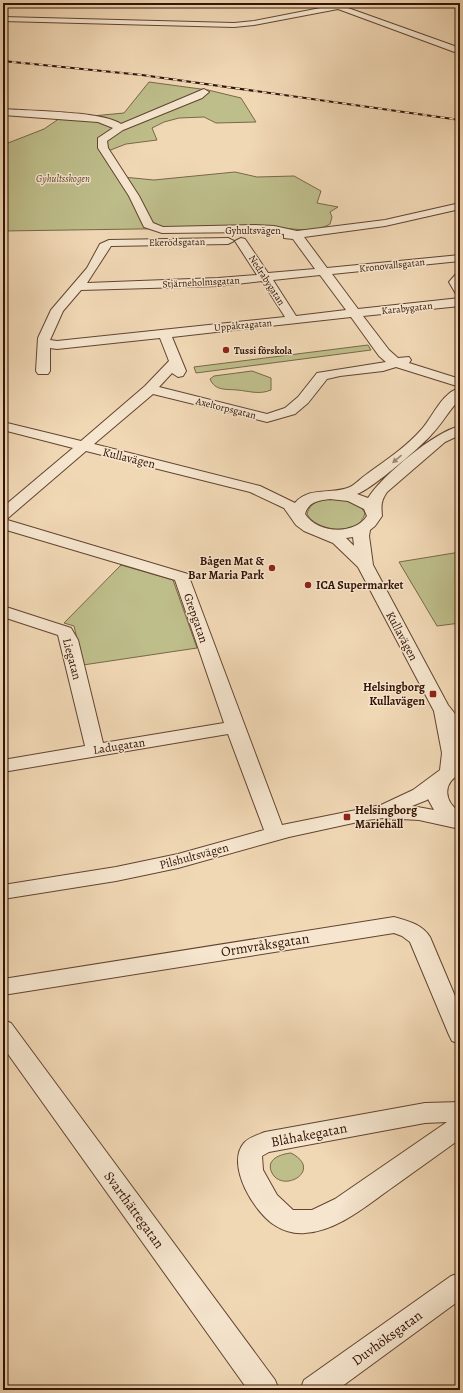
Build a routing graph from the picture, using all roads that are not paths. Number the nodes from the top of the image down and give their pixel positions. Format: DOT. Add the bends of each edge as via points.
graph roads {
  1 [pos="328,3"];
  2 [pos="349,4"];
  3 [pos="3,19"];
  4 [pos="458,43"];
  5 [pos="444,45"];
  6 [pos="460,51"];
  7 [pos="204,92"];
  8 [pos="3,112"];
  9 [pos="120,128"];
  10 [pos="460,206"];
  11 [pos="297,236"];
  12 [pos="241,241"];
  13 [pos="460,258"];
  14 [pos="323,272"];
  15 [pos="460,277"];
  16 [pos="265,278"];
  17 [pos="78,287"];
  18 [pos="459,300"];
  19 [pos="369,313"];
  20 [pos="354,314"];
  21 [pos="293,320"];
  22 [pos="164,332"];
  23 [pos="45,343"];
  24 [pos="400,361"];
  25 [pos="43,371"];
  26 [pos="460,382"];
  27 [pos="155,391"];
  28 [pos="458,399"];
  29 [pos="3,426"];
  30 [pos="460,430"];
  31 [pos="89,448"];
  32 [pos="256,489"];
  33 [pos="339,494"];
  34 [pos="321,495"];
  35 [pos="372,509"];
  36 [pos="297,514"];
  37 [pos="3,515"];
  38 [pos="3,524"];
  39 [pos="363,529"];
  40 [pos="324,533"];
  41 [pos="365,565"];
  42 [pos="3,611"];
  43 [pos="440,707"];
  44 [pos="235,727"];
  45 [pos="460,732"];
  46 [pos="95,750"];
  47 [pos="3,766"];
  48 [pos="450,773"];
  49 [pos="383,811"];
  50 [pos="460,822"];
  51 [pos="276,834"];
  52 [pos="3,892"];
  53 [pos="3,987"];
  54 [pos="3,1029"];
  55 [pos="460,1035"];
  56 [pos="460,1112"];
  57 [pos="460,1126"];
  58 [pos="460,1285"];
  59 [pos="265,1390"];
  60 [pos="314,1390"];
  1 -- 2 [label="street"];
  2 -- 3 [label="street" via="234,25"];
  2 -- 4 [label="street"];
  2 -- 5 [label="street"];
  4 -- 5 [label="street"];
  5 -- 6 [label="street"];
  7 -- 9 [label="street, Gyhultsvägen" via="200,96"];
  8 -- 9 [label="street" via="99,119 113,122"];
  9 -- 11 [label="street, Gyhultsvägen" via="102,140 103,148 134,196 149,226 166,230 278,229 292,232"];
  10 -- 11 [label="street, Ekerödsgatan" via="385,223"];
  11 -- 12 [label="street, Ekerödsgatan"];
  11 -- 14 [label="street, Gyhultsvägen"];
  12 -- 16 [label="street, Nedrabygatan"];
  12 -- 17 [label="street, Ekerödsgatan" via="109,243 104,246"];
  13 -- 14 [label="street, Kronovallsgatan"];
  14 -- 16 [label="street, Stjärneholmsgatan"];
  14 -- 20 [label="street, Gyhultsvägen"];
  15 -- 18 [label="street, Karabygatan" via="455,282"];
  16 -- 17 [label="street, Stjärneholmsgatan" via="184,284"];
  16 -- 21 [label="street, Nedrabygatan"];
  17 -- 23 [label="street, Ekerödsgatan" via="56,310 46,333"];
  18 -- 19 [label="street, Karabygatan"];
  19 -- 20 [label="street, Karabygatan"];
  19 -- 24 [label="street, Gyhultsvägen"];
  20 -- 21 [label="street, Uppåkragatan"];
  20 -- 24 [label="street, Gyhultsvägen" via="384,354"];
  21 -- 22 [label="street, Uppåkragatan"];
  22 -- 23 [label="street" via="57,344"];
  22 -- 27 [label="street" via="179,371 173,380"];
  23 -- 25 [label="street, Ekerödsgatan"];
  24 -- 26 [label="street, Gyhultsvägen"];
  24 -- 27 [label="street, Axeltorpsgatan" via="382,367 322,376 303,400 290,411 267,418"];
  27 -- 31 [label="street"];
  28 -- 33 [label="street, one-way" via="444,407 426,433 394,460 355,490"];
  29 -- 31 [label="street, Kullavägen"];
  30 -- 35 [label="street" via="440,440 381,489"];
  31 -- 32 [label="street, Kullavägen"];
  31 -- 37 [label="street"];
  32 -- 34 [label="street, Kullavägen"];
  32 -- 36 [label="street, Kullavägen" via="289,505"];
  33 -- 34 [label="street, Kullavägen"];
  33 -- 35 [label="street, Kullavägen" via="360,499"];
  34 -- 36 [label="street, Kullavägen" via="301,504"];
  35 -- 39 [label="street" via="374,516 371,523"];
  36 -- 40 [label="street, Kullavägen" via="302,523"];
  38 -- 44 [label="street, Grepgatan" via="182,576"];
  39 -- 40 [label="street, Kullavägen" via="345,534"];
  39 -- 41 [label="street, Kullavägen"];
  40 -- 41 [label="street, Kullavägen" via="339,540"];
  41 -- 43 [label="street, Kullavägen"];
  42 -- 46 [label="street, Liegatan" via="65,632"];
  43 -- 45 [label="street, Kullavägen"];
  43 -- 48 [label="street, Kullavägen" via="451,753"];
  44 -- 46 [label="street, Ladugatan"];
  44 -- 51 [label="street, Grepgatan"];
  46 -- 47 [label="street, Ladugatan"];
  48 -- 49 [label="street, Pilshultsvägen" via="420,795"];
  48 -- 50 [label="street, Kullavägen" via="436,788 439,802 445,811"];
  49 -- 50 [label="street, Pilshultsvägen" via="419,813"];
  49 -- 51 [label="street, Pilshultsvägen"];
  51 -- 52 [label="street, Pilshultsvägen" via="124,873"];
  53 -- 55 [label="street, Ormvråksgatan" via="394,925 410,930 419,937"];
  54 -- 59 [label="street, Svarthättegatan"];
  56 -- 57 [label="street, Blåhakegatan" via="425,1113 275,1140 252,1150 249,1158 250,1170 257,1187 281,1216 292,1221 308,1222 327,1217 344,1208"];
  58 -- 60 [label="street, Duvhöksgatan"];
}
